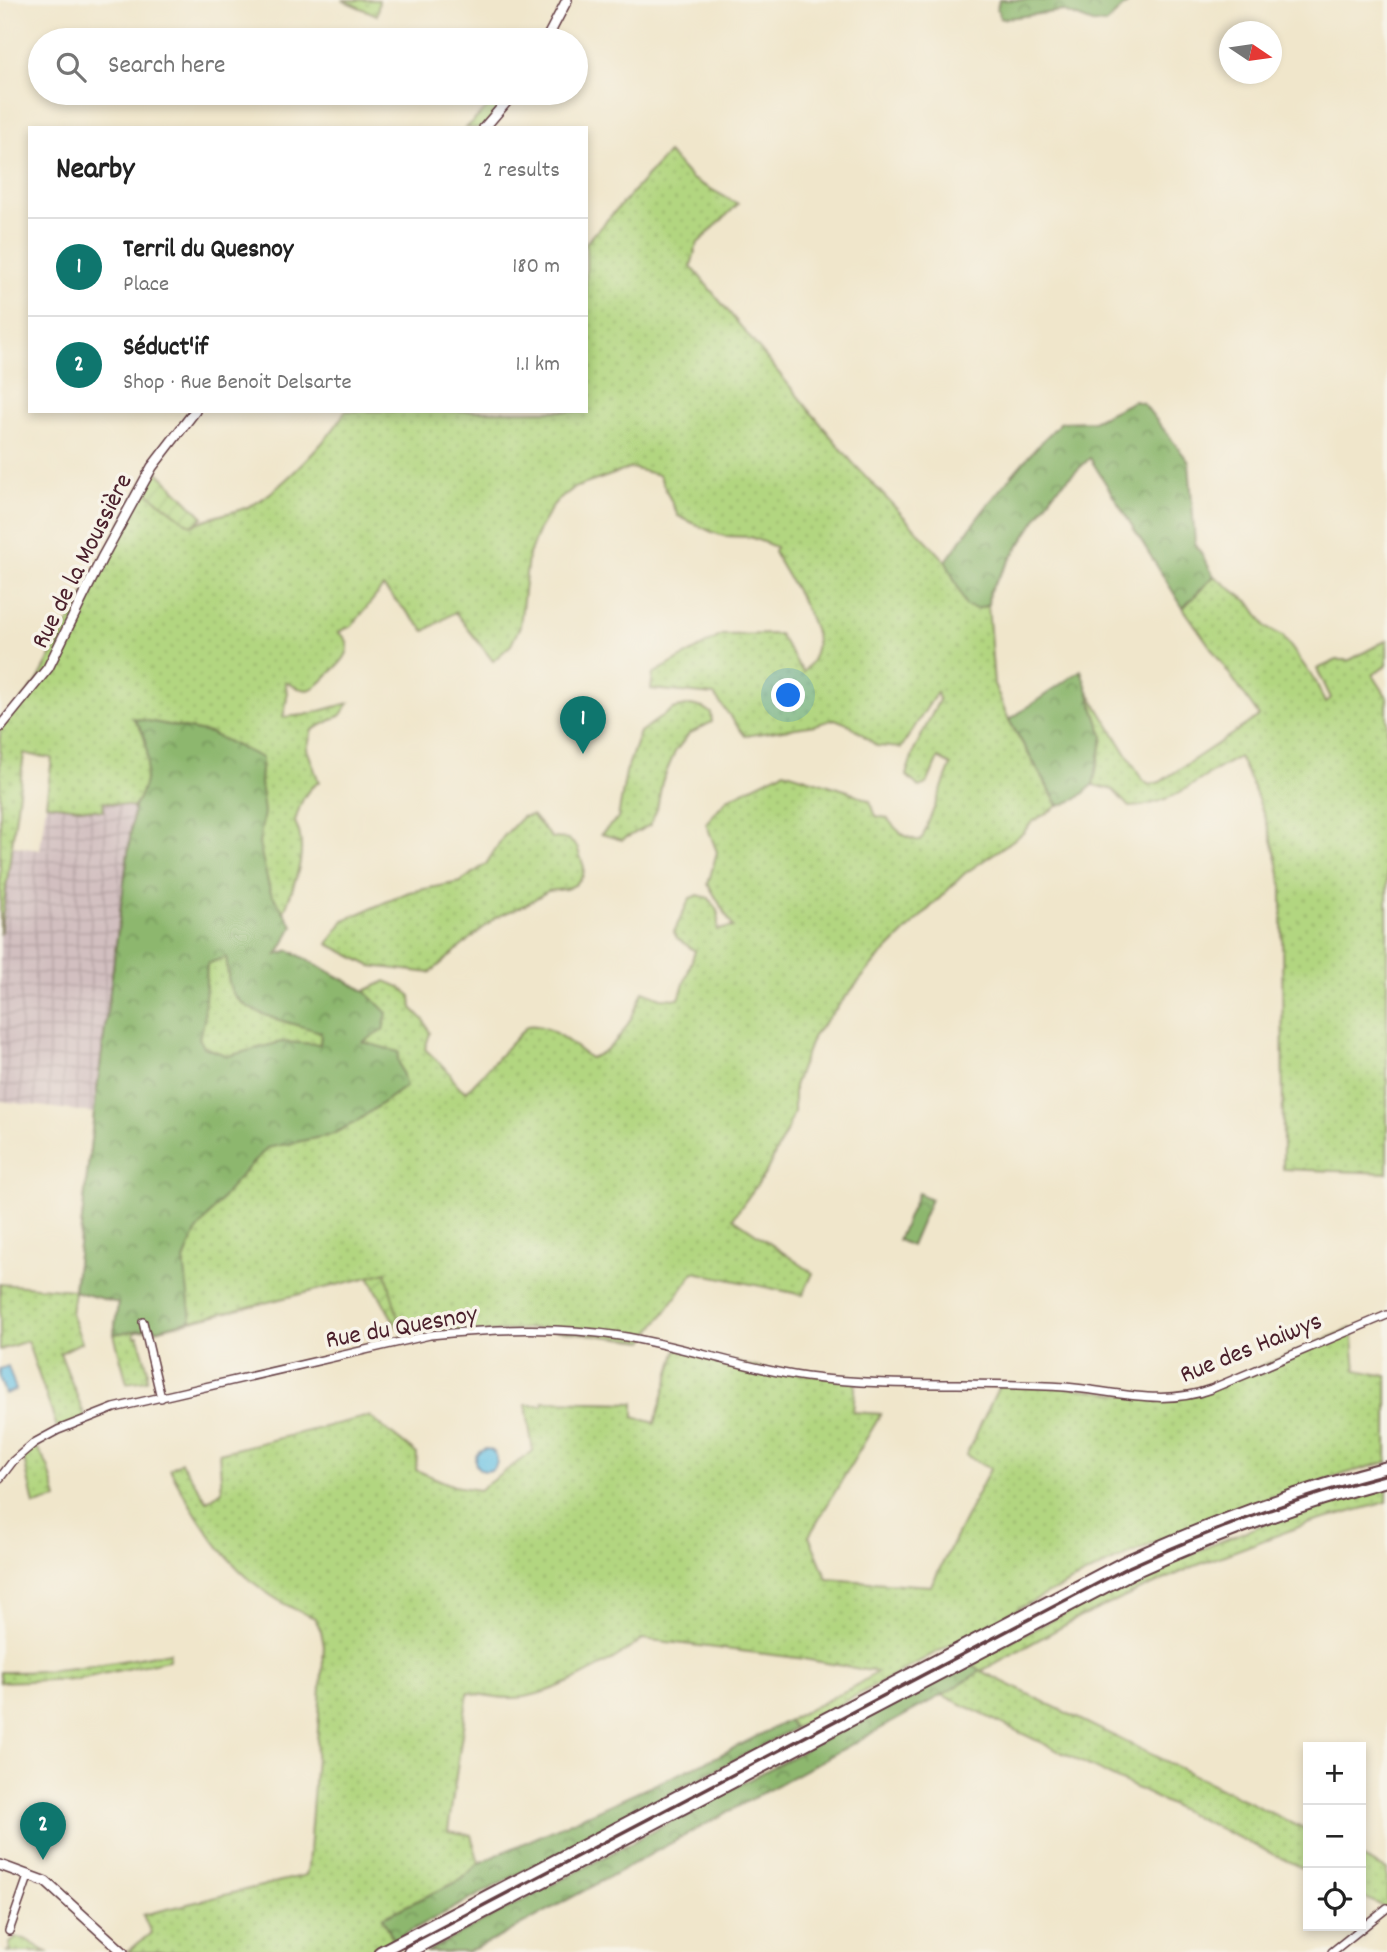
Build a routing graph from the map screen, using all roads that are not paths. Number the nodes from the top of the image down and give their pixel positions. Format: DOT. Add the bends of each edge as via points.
graph roads {
  1 [pos="566,0"];
  2 [pos="552,28"];
  3 [pos="504,105"];
  4 [pos="486,126"];
  5 [pos="193,413"];
  6 [pos="0,727"];
  7 [pos="1387,1315"];
  8 [pos="144,1322"];
  9 [pos="999,1386"];
  10 [pos="161,1398"];
  11 [pos="1387,1467"];
  12 [pos="0,1478"];
  13 [pos="1387,1481"];
  14 [pos="0,1865"];
  15 [pos="29,1874"];
  16 [pos="1387,1908"];
  17 [pos="9,1931"];
  18 [pos="123,1952"];
  19 [pos="380,1952"];
  20 [pos="410,1952"];
  21 [pos="1332,1952"];
  1 -- 2 [label="street"];
  3 -- 4 [label="street"];
  5 -- 6 [label="street, Rue de la Moussière" via="152,467 48,668"];
  7 -- 9 [label="street, Rue des Haiwys" via="1186,1397"];
  8 -- 10 [label="street"];
  9 -- 10 [label="street, Rue du Quesnoy" via="809,1377 620,1336 534,1328 430,1335"];
  10 -- 12 [label="street, Rue du Quesnoy" via="114,1408 55,1432 27,1449"];
  11 -- 19 [label="highway" via="1245,1511 1126,1561"];
  13 -- 20 [label="highway" via="1248,1524 1130,1574"];
  14 -- 15 [label="street"];
  15 -- 17 [label="street"];
  15 -- 18 [label="street" via="59,1892"];
  16 -- 21 [label="street"];
}
